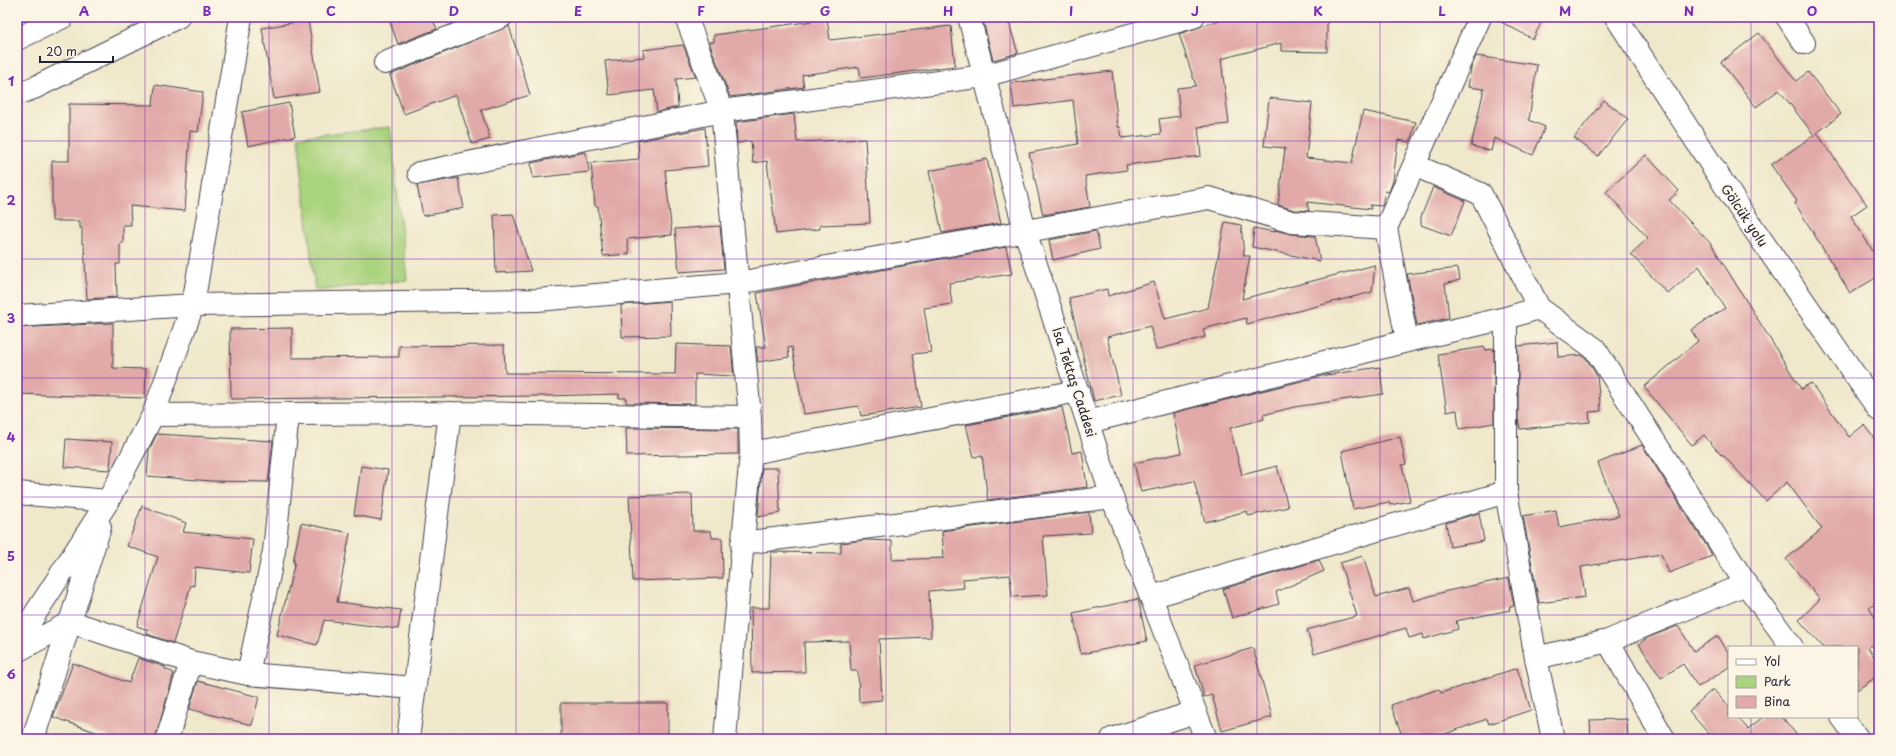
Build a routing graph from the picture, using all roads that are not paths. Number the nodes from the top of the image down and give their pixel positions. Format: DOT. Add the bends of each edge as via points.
graph roads {
  1 [pos="63,17"];
  2 [pos="178,17"];
  3 [pos="241,17"];
  4 [pos="501,17"];
  5 [pos="686,17"];
  6 [pos="969,17"];
  7 [pos="1193,17"];
  8 [pos="1480,17"];
  9 [pos="1616,17"];
  10 [pos="1787,17"];
  11 [pos="19,36"];
  12 [pos="1804,43"];
  13 [pos="385,63"];
  14 [pos="984,76"];
  15 [pos="17,94"];
  16 [pos="722,112"];
  17 [pos="1414,165"];
  18 [pos="419,172"];
  19 [pos="1386,228"];
  20 [pos="1025,231"];
  21 [pos="738,283"];
  22 [pos="193,305"];
  23 [pos="1539,308"];
  24 [pos="17,316"];
  25 [pos="1506,318"];
  26 [pos="1407,341"];
  27 [pos="1078,391"];
  28 [pos="1879,410"];
  29 [pos="450,413"];
  30 [pos="288,414"];
  31 [pos="153,416"];
  32 [pos="750,417"];
  33 [pos="1088,422"];
  34 [pos="751,453"];
  35 [pos="1506,492"];
  36 [pos="17,493"];
  37 [pos="1112,497"];
  38 [pos="108,501"];
  39 [pos="742,543"];
  40 [pos="1746,584"];
  41 [pos="1152,597"];
  42 [pos="70,622"];
  43 [pos="1608,641"];
  44 [pos="17,642"];
  45 [pos="1791,646"];
  46 [pos="17,651"];
  47 [pos="1536,658"];
  48 [pos="191,662"];
  49 [pos="248,674"];
  50 [pos="414,688"];
  51 [pos="1195,712"];
  52 [pos="1843,718"];
  53 [pos="33,739"];
  54 [pos="167,739"];
  55 [pos="408,739"];
  56 [pos="725,739"];
  57 [pos="1112,739"];
  58 [pos="1206,739"];
  59 [pos="1553,739"];
  60 [pos="1664,739"];
  61 [pos="1858,739"];
  1 -- 11 [label="main road"];
  2 -- 15 [label="main road"];
  3 -- 22 [label="main road"];
  4 -- 13 [label="main road"];
  5 -- 16 [label="main road"];
  6 -- 14 [label="main road, İsa Tektaş Caddesi"];
  7 -- 14 [label="main road"];
  8 -- 17 [label="main road"];
  9 -- 28 [label="main road, Gölcük yolu" via="1740,209"];
  10 -- 12 [label="main road"];
  14 -- 16 [label="main road"];
  14 -- 20 [label="main road, İsa Tektaş Caddesi"];
  16 -- 18 [label="main road"];
  16 -- 21 [label="main road"];
  17 -- 19 [label="main road"];
  17 -- 23 [label="main road" via="1481,194"];
  19 -- 20 [label="main road" via="1292,222 1209,198"];
  19 -- 26 [label="main road"];
  20 -- 21 [label="main road"];
  20 -- 27 [label="main road, İsa Tektaş Caddesi"];
  21 -- 22 [label="main road" via="537,300"];
  21 -- 32 [label="main road"];
  22 -- 24 [label="main road"];
  22 -- 31 [label="main road"];
  23 -- 25 [label="main road"];
  23 -- 40 [label="main road" via="1595,349"];
  25 -- 26 [label="main road"];
  25 -- 35 [label="main road"];
  26 -- 33 [label="main road"];
  27 -- 33 [label="main road, İsa Tektaş Caddesi"];
  27 -- 34 [label="main road"];
  29 -- 30 [label="main road"];
  29 -- 32 [label="main road"];
  29 -- 50 [label="main road"];
  30 -- 31 [label="main road"];
  30 -- 49 [label="main road" via="274,551"];
  31 -- 38 [label="main road"];
  32 -- 34 [label="main road"];
  33 -- 37 [label="main road, İsa Tektaş Caddesi"];
  34 -- 39 [label="main road"];
  35 -- 41 [label="main road"];
  35 -- 47 [label="main road"];
  36 -- 38 [label="main road"];
  37 -- 39 [label="main road"];
  37 -- 41 [label="main road, İsa Tektaş Caddesi"];
  38 -- 42 [label="main road"];
  38 -- 44 [label="main road"];
  39 -- 56 [label="main road"];
  40 -- 43 [label="main road"];
  40 -- 45 [label="main road"];
  41 -- 51 [label="main road, İsa Tektaş Caddesi"];
  42 -- 46 [label="main road"];
  42 -- 48 [label="main road"];
  42 -- 53 [label="main road"];
  43 -- 47 [label="main road"];
  43 -- 60 [label="main road"];
  47 -- 59 [label="main road"];
  48 -- 49 [label="main road"];
  48 -- 54 [label="main road"];
  49 -- 50 [label="main road"];
  50 -- 55 [label="main road"];
  51 -- 57 [label="main road"];
  51 -- 58 [label="main road, İsa Tektaş Caddesi"];
  52 -- 61 [label="main road"];
}
